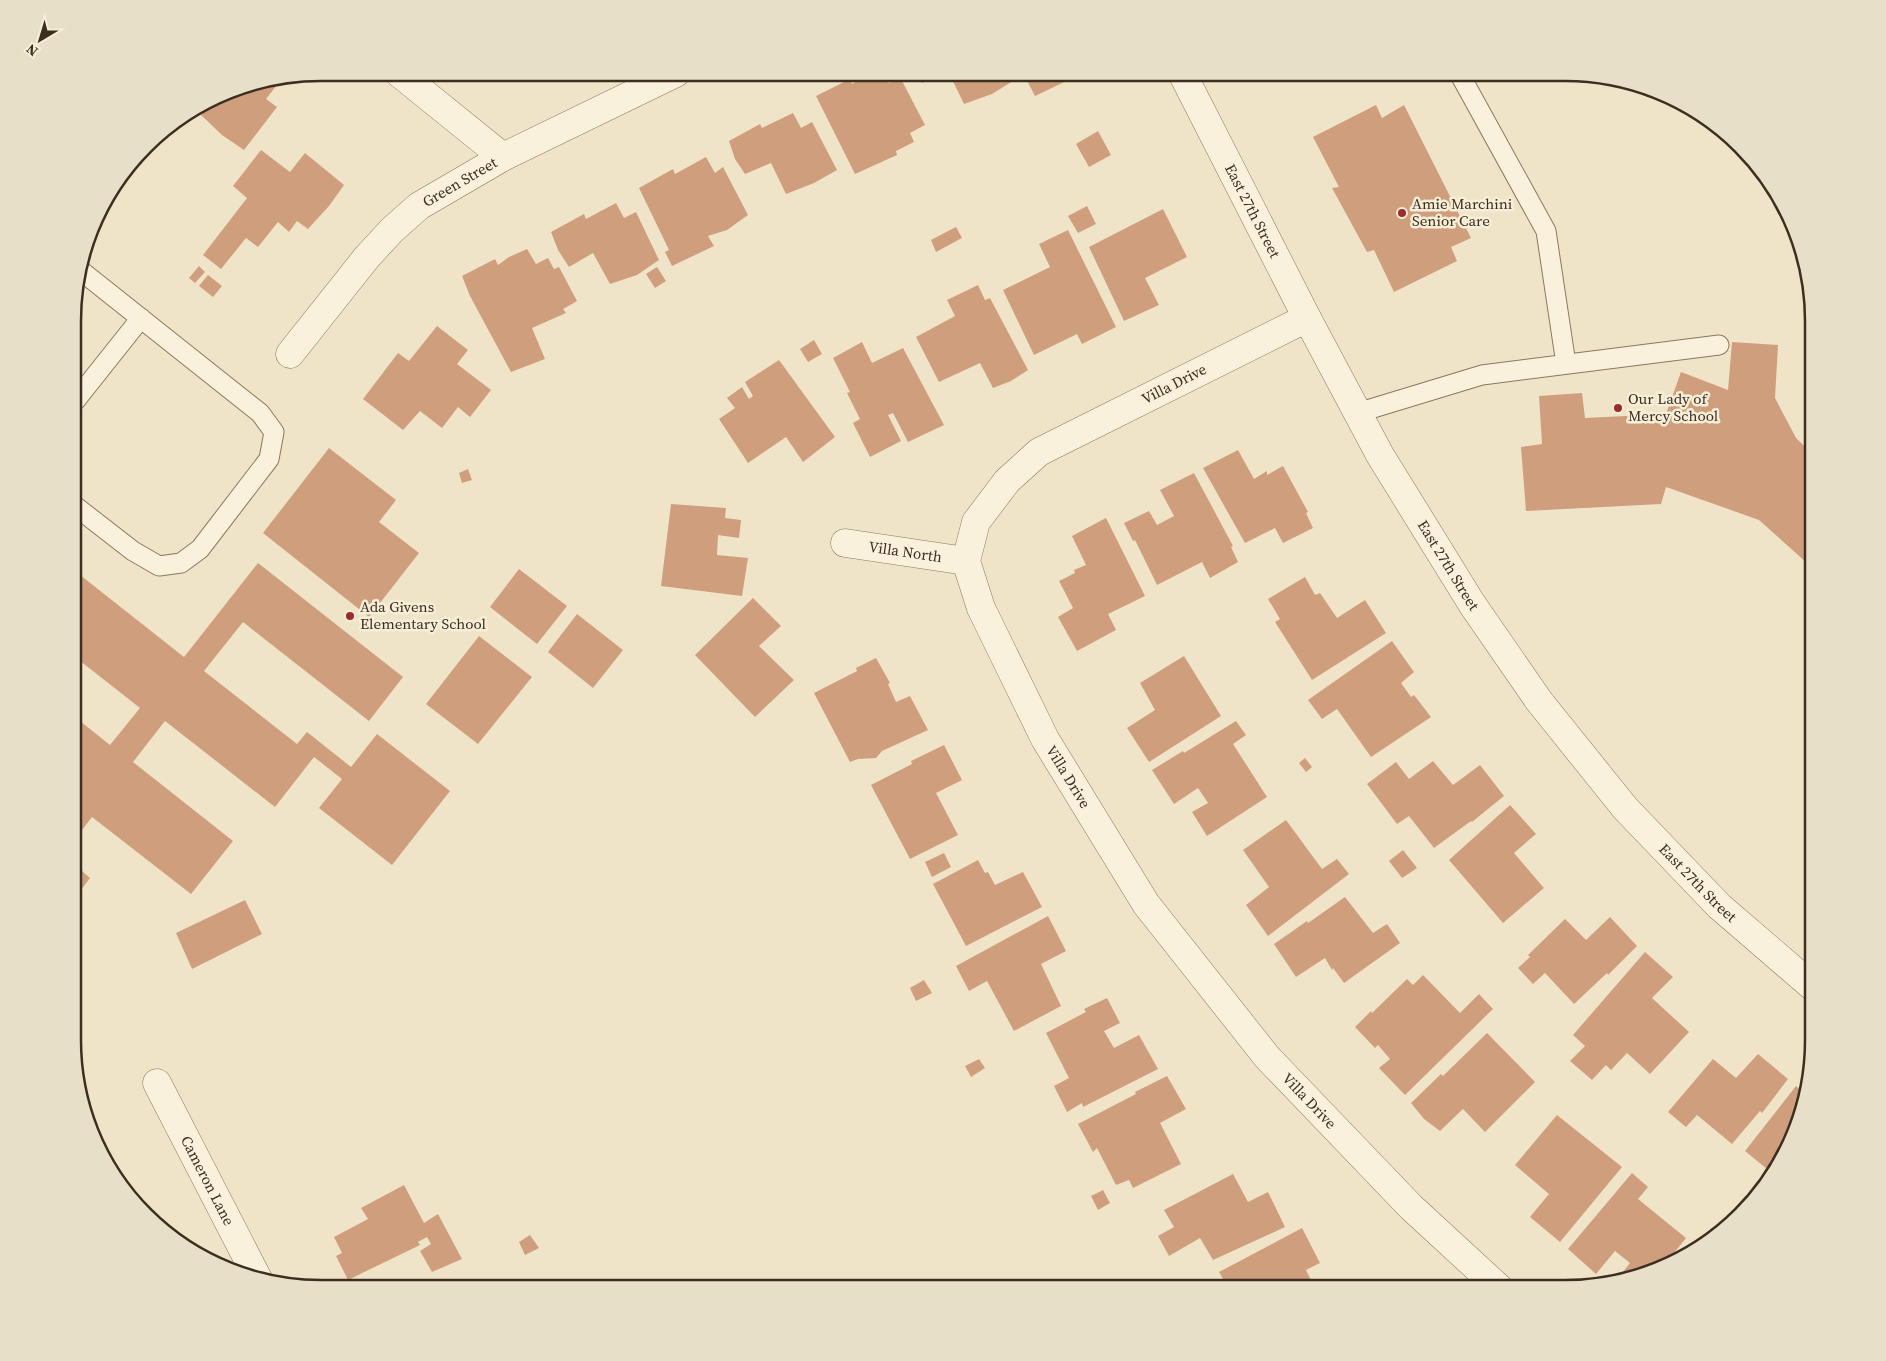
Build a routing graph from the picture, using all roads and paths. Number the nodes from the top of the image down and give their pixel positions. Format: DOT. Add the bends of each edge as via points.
graph roads {
  1 [pos="410,81"];
  2 [pos="660,81"];
  3 [pos="1186,81"];
  4 [pos="1463,81"];
  5 [pos="503,157"];
  6 [pos="86,275"];
  7 [pos="141,318"];
  8 [pos="1306,318"];
  9 [pos="1719,345"];
  10 [pos="290,354"];
  11 [pos="1566,364"];
  12 [pos="81,393"];
  13 [pos="1357,412"];
  14 [pos="81,511"];
  15 [pos="845,543"];
  16 [pos="966,560"];
  17 [pos="1805,980"];
  18 [pos="157,1083"];
  19 [pos="253,1270"];
  20 [pos="1490,1280"];
  1 -- 5 [label="street"];
  2 -- 5 [label="street, Green Street"];
  3 -- 8 [label="street, East 27th Street"];
  4 -- 11 [label="lane" via="1546,231"];
  5 -- 10 [label="street, Green Street" via="419,206 392,230"];
  6 -- 7 [label="lane"];
  7 -- 12 [label="lane"];
  7 -- 14 [label="lane" via="260,413 274,432 269,459 200,549 181,563 159,566 133,551"];
  8 -- 13 [label="street, East 27th Street"];
  8 -- 16 [label="street, Villa Drive" via="1039,452 1007,481 976,522"];
  9 -- 11 [label="lane"];
  11 -- 13 [label="lane" via="1482,375"];
  13 -- 17 [label="street, East 27th Street" via="1472,604 1539,701 1625,808 1719,906"];
  15 -- 16 [label="street, Villa North"];
  16 -- 20 [label="street, Villa Drive" via="982,608 1045,739 1146,904 1266,1057 1411,1207"];
  18 -- 19 [label="street, Cameron Lane"];
}
